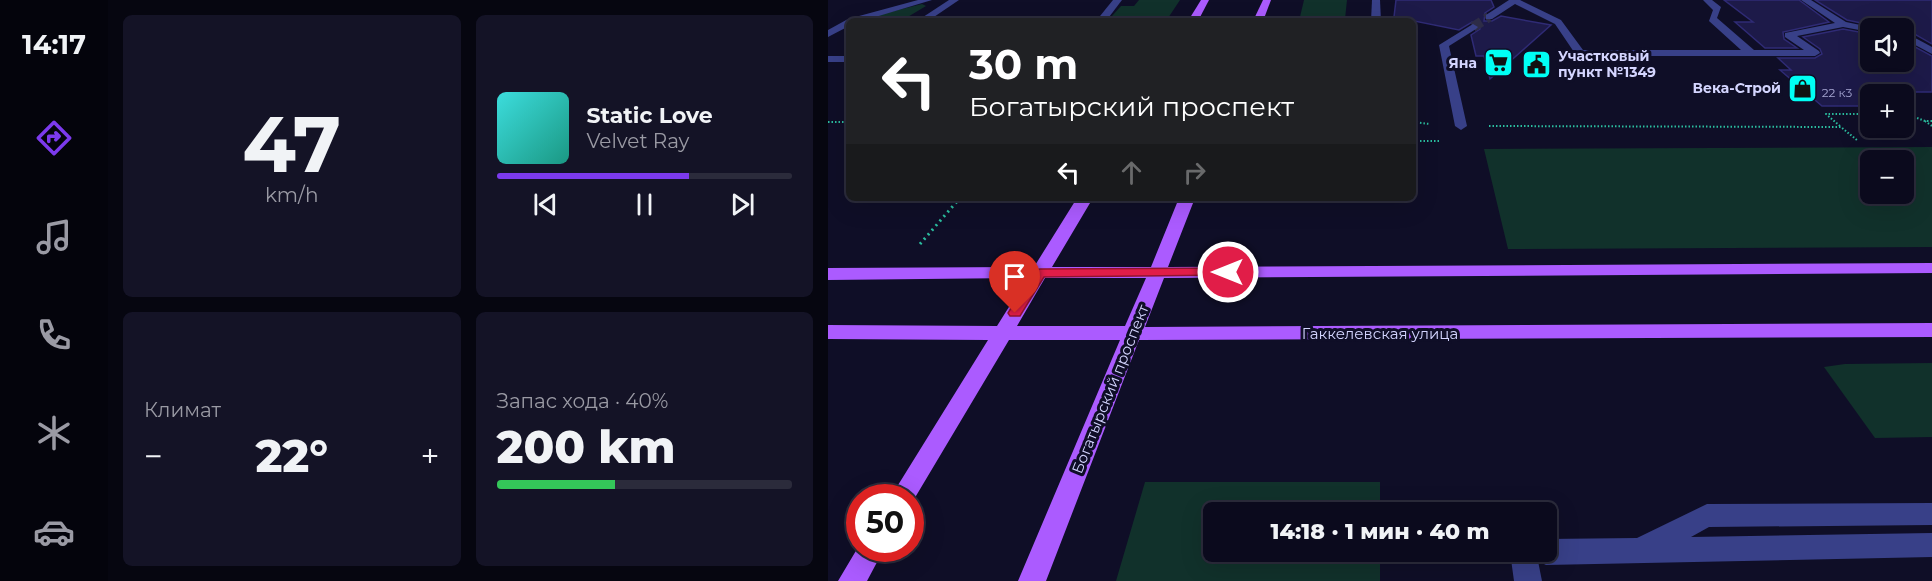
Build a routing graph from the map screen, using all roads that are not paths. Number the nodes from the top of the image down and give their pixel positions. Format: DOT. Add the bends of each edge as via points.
graph roads {
  1 [pos="928,0"];
  2 [pos="955,0"];
  3 [pos="1118,0"];
  4 [pos="1205,0"];
  5 [pos="1267,0"];
  6 [pos="1376,0"];
  7 [pos="1707,0"];
  8 [pos="1805,0"];
  9 [pos="1514,1"];
  10 [pos="1489,17"];
  11 [pos="864,18"];
  12 [pos="927,18"];
  13 [pos="1103,18"];
  14 [pos="1195,18"];
  15 [pos="1259,18"];
  16 [pos="1376,18"];
  17 [pos="846,24"];
  18 [pos="1843,24"];
  19 [pos="1473,27"];
  20 [pos="1860,27"];
  21 [pos="828,34"];
  22 [pos="1914,41"];
  23 [pos="1932,51"];
  24 [pos="1751,53"];
  25 [pos="828,59"];
  26 [pos="846,59"];
  27 [pos="1461,126"];
  28 [pos="1083,201"];
  29 [pos="1186,201"];
  30 [pos="1932,268"];
  31 [pos="1040,273"];
  32 [pos="1157,273"];
  33 [pos="828,274"];
  34 [pos="1931,331"];
  35 [pos="828,332"];
  36 [pos="1003,333"];
  37 [pos="1132,333"];
  38 [pos="911,484"];
  39 [pos="1932,514"];
  40 [pos="1932,545"];
  41 [pos="1639,550"];
  42 [pos="1557,552"];
  43 [pos="863,562"];
  44 [pos="1525,562"];
  45 [pos="852,581"];
  46 [pos="1032,581"];
  47 [pos="1528,581"];
  1 -- 11 [label="street"];
  2 -- 12 [label="street"];
  3 -- 13 [label="street"];
  4 -- 14 [label="main road"];
  5 -- 15 [label="main road"];
  6 -- 16 [label="street"];
  7 -- 24 [label="street" via="1718,9 1712,19"];
  8 -- 18 [label="street"];
  9 -- 10 [label="street"];
  9 -- 24 [label="street" via="1558,22 1580,53"];
  17 -- 21 [label="street"];
  18 -- 20 [label="street"];
  18 -- 24 [label="street" via="1789,35 1815,53"];
  19 -- 27 [label="street" via="1444,45"];
  22 -- 23 [label="street"];
  25 -- 26 [label="street"];
  28 -- 31 [label="main road"];
  29 -- 32 [label="main road, Богатырский проспект"];
  30 -- 32 [label="main road"];
  31 -- 32 [label="main road"];
  31 -- 33 [label="main road"];
  31 -- 36 [label="main road"];
  32 -- 37 [label="main road, Богатырский проспект"];
  34 -- 37 [label="main road, Гаккелевская улица"];
  35 -- 36 [label="main road, Гаккелевская улица"];
  36 -- 37 [label="main road, Гаккелевская улица"];
  36 -- 38 [label="main road"];
  37 -- 46 [label="main road, Богатырский проспект"];
  39 -- 41 [label="street" via="1707,516"];
  40 -- 41 [label="street"];
  41 -- 42 [label="street"];
  43 -- 45 [label="main road"];
  44 -- 47 [label="street"];
}
